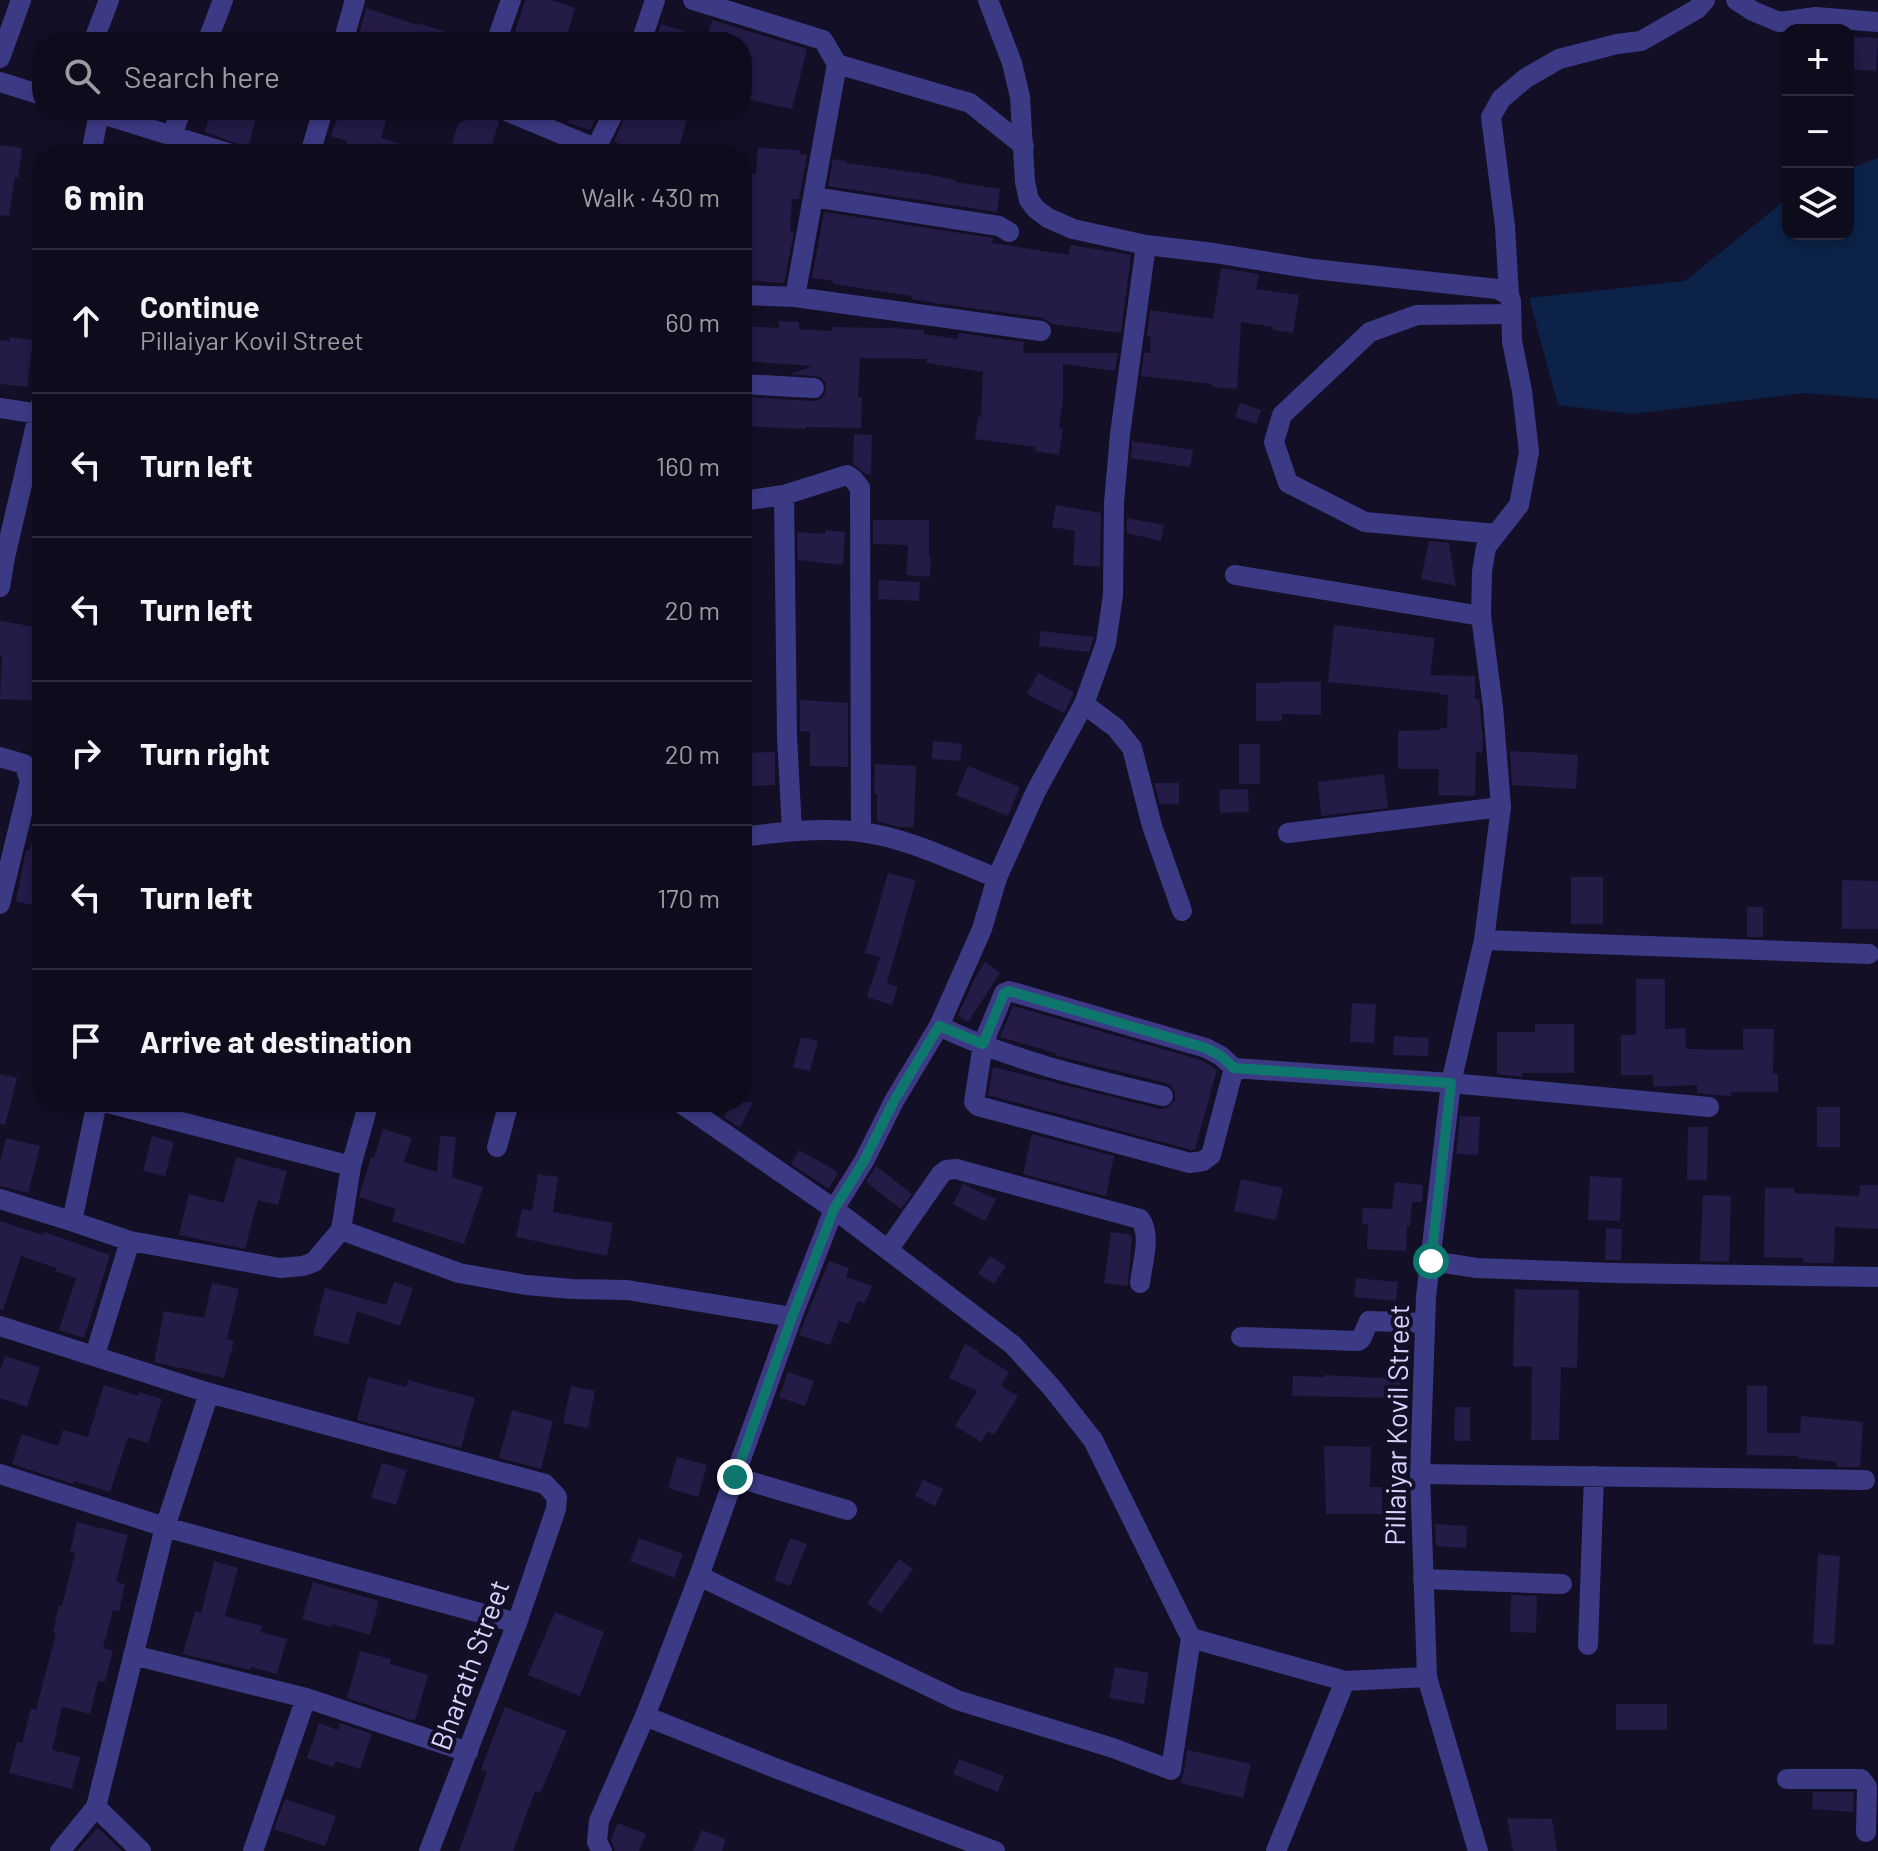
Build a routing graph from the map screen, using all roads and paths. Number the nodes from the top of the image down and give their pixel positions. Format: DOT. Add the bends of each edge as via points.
graph roads {
  1 [pos="21,0"];
  2 [pos="109,0"];
  3 [pos="223,0"];
  4 [pos="355,0"];
  5 [pos="511,0"];
  6 [pos="655,0"];
  7 [pos="693,0"];
  8 [pos="988,0"];
  9 [pos="1705,0"];
  10 [pos="1736,0"];
  11 [pos="1817,9"];
  12 [pos="1878,22"];
  13 [pos="97,32"];
  14 [pos="211,32"];
  15 [pos="346,32"];
  16 [pos="500,32"];
  17 [pos="644,32"];
  18 [pos="0,58"];
  19 [pos="837,64"];
  20 [pos="0,82"];
  21 [pos="32,92"];
  22 [pos="93,120"];
  23 [pos="120,120"];
  24 [pos="178,120"];
  25 [pos="320,120"];
  26 [pos="527,120"];
  27 [pos="611,120"];
  28 [pos="172,136"];
  29 [pos="92,144"];
  30 [pos="198,144"];
  31 [pos="313,144"];
  32 [pos="582,144"];
  33 [pos="603,144"];
  34 [pos="1024,146"];
  35 [pos="813,197"];
  36 [pos="1009,232"];
  37 [pos="1146,245"];
  38 [pos="752,295"];
  39 [pos="795,297"];
  40 [pos="1510,304"];
  41 [pos="1041,331"];
  42 [pos="752,385"];
  43 [pos="814,388"];
  44 [pos="32,407"];
  45 [pos="0,408"];
  46 [pos="32,444"];
  47 [pos="784,495"];
  48 [pos="752,500"];
  49 [pos="1496,534"];
  50 [pos="1235,575"];
  51 [pos="0,587"];
  52 [pos="1481,616"];
  53 [pos="1084,704"];
  54 [pos="0,757"];
  55 [pos="1501,807"];
  56 [pos="792,831"];
  57 [pos="861,832"];
  58 [pos="1288,833"];
  59 [pos="752,836"];
  60 [pos="997,878"];
  61 [pos="0,904"];
  62 [pos="1182,911"];
  63 [pos="1484,940"];
  64 [pos="1869,954"];
  65 [pos="939,1026"];
  66 [pos="983,1044"];
  67 [pos="1234,1068"];
  68 [pos="1451,1083"];
  69 [pos="1163,1096"];
  70 [pos="1709,1107"];
  71 [pos="95,1112"];
  72 [pos="143,1112"];
  73 [pos="366,1112"];
  74 [pos="506,1112"];
  75 [pos="693,1112"];
  76 [pos="497,1147"];
  77 [pos="351,1166"];
  78 [pos="0,1199"];
  79 [pos="834,1209"];
  80 [pos="71,1221"];
  81 [pos="341,1230"];
  82 [pos="130,1241"];
  83 [pos="888,1250"];
  84 [pos="1431,1261"];
  85 [pos="1878,1277"];
  86 [pos="1140,1283"];
  87 [pos="792,1317"];
  88 [pos="1425,1323"];
  89 [pos="0,1326"];
  90 [pos="1241,1337"];
  91 [pos="95,1355"];
  92 [pos="209,1393"];
  93 [pos="0,1474"];
  94 [pos="1420,1474"];
  95 [pos="1594,1476"];
  96 [pos="735,1477"];
  97 [pos="1865,1480"];
  98 [pos="847,1510"];
  99 [pos="165,1527"];
  100 [pos="699,1576"];
  101 [pos="1423,1579"];
  102 [pos="1562,1584"];
  103 [pos="517,1623"];
  104 [pos="1191,1638"];
  105 [pos="1588,1645"];
  106 [pos="133,1655"];
  107 [pos="1427,1677"];
  108 [pos="1345,1681"];
  109 [pos="306,1698"];
  110 [pos="645,1716"];
  111 [pos="468,1752"];
  112 [pos="1787,1779"];
  113 [pos="96,1807"];
  114 [pos="1869,1839"];
  115 [pos="60,1851"];
  116 [pos="141,1851"];
  117 [pos="253,1851"];
  118 [pos="429,1851"];
  119 [pos="602,1851"];
  120 [pos="995,1851"];
  121 [pos="1276,1851"];
  122 [pos="1478,1851"];
  1 -- 18 [label="street"];
  2 -- 13 [label="street"];
  3 -- 14 [label="street"];
  4 -- 15 [label="street"];
  5 -- 16 [label="street"];
  6 -- 17 [label="street"];
  7 -- 19 [label="street" via="823,40"];
  8 -- 34 [label="street" via="1012,63"];
  9 -- 40 [label="street, Pillaiyar Kovil Street" via="1641,41 1559,59 1501,99 1491,117"];
  10 -- 11 [label="street" via="1779,22"];
  11 -- 12 [label="street"];
  19 -- 34 [label="street" via="970,103"];
  19 -- 35 [label="street"];
  20 -- 21 [label="street"];
  22 -- 29 [label="street"];
  23 -- 28 [label="street"];
  24 -- 28 [label="street"];
  25 -- 31 [label="street"];
  26 -- 32 [label="street"];
  27 -- 33 [label="street"];
  28 -- 30 [label="street"];
  34 -- 37 [label="street" via="1025,182 1036,209 1073,229"];
  35 -- 36 [label="street" via="999,226"];
  35 -- 39 [label="street"];
  37 -- 40 [label="street" via="1497,289"];
  37 -- 53 [label="street" via="1116,475 1113,595 1106,643"];
  38 -- 39 [label="street"];
  39 -- 41 [label="street"];
  40 -- 49 [label="street, Pillaiyar Kovil Street" via="1529,452 1519,505"];
  40 -- 49 [label="street" via="1417,315 1370,332 1282,415 1274,442 1288,483 1365,522"];
  42 -- 43 [label="street"];
  44 -- 45 [label="street"];
  46 -- 51 [label="street"];
  47 -- 48 [label="street"];
  47 -- 56 [label="street"];
  47 -- 57 [label="street" via="847,475 860,488"];
  49 -- 52 [label="street, Pillaiyar Kovil Street" via="1486,547"];
  50 -- 52 [label="street"];
  52 -- 55 [label="street, Pillaiyar Kovil Street"];
  53 -- 60 [label="street" via="1036,791"];
  53 -- 62 [label="street" via="1132,748"];
  54 -- 61 [label="street" via="24,764 30,781"];
  55 -- 58 [label="street"];
  55 -- 63 [label="street, Pillaiyar Kovil Street"];
  56 -- 57 [label="street"];
  56 -- 59 [label="street"];
  57 -- 60 [label="street" via="912,844"];
  60 -- 65 [label="street" via="982,929"];
  63 -- 64 [label="street"];
  63 -- 68 [label="street, Pillaiyar Kovil Street"];
  65 -- 66 [label="street"];
  65 -- 79 [label="street"];
  66 -- 67 [label="street" via="1004,993 1014,992 1206,1048"];
  66 -- 67 [label="street" via="975,1105 1190,1163 1211,1155"];
  66 -- 69 [label="street" via="1066,1073"];
  67 -- 68 [label="street"];
  68 -- 70 [label="street"];
  68 -- 84 [label="street, Pillaiyar Kovil Street"];
  71 -- 80 [label="street"];
  72 -- 77 [label="street"];
  73 -- 77 [label="street"];
  74 -- 76 [label="street"];
  75 -- 79 [label="street"];
  77 -- 81 [label="street"];
  78 -- 80 [label="street"];
  79 -- 83 [label="street"];
  79 -- 87 [label="street"];
  80 -- 82 [label="street"];
  81 -- 82 [label="street" via="314,1262 280,1268"];
  81 -- 87 [label="street" via="459,1273 526,1285 627,1290"];
  82 -- 91 [label="street"];
  83 -- 86 [label="street" via="941,1174 956,1169 1140,1219 1146,1234"];
  83 -- 104 [label="street" via="1013,1345 1093,1440"];
  84 -- 85 [label="street" via="1598,1273"];
  84 -- 88 [label="street, Pillaiyar Kovil Street"];
  87 -- 96 [label="street"];
  88 -- 90 [label="street" via="1369,1321 1358,1341"];
  88 -- 94 [label="street, Pillaiyar Kovil Street"];
  89 -- 91 [label="street"];
  91 -- 92 [label="street"];
  92 -- 99 [label="street"];
  92 -- 103 [label="street, Bharath Street" via="545,1484 557,1497 556,1509"];
  93 -- 99 [label="street"];
  94 -- 95 [label="street"];
  94 -- 101 [label="street, Pillaiyar Kovil Street"];
  95 -- 97 [label="street"];
  95 -- 105 [label="street"];
  96 -- 98 [label="street"];
  96 -- 100 [label="street"];
  99 -- 103 [label="street"];
  99 -- 106 [label="street"];
  100 -- 104 [label="street" via="957,1700 1171,1770"];
  100 -- 110 [label="street"];
  101 -- 102 [label="street"];
  101 -- 107 [label="street, Pillaiyar Kovil Street"];
  103 -- 111 [label="street, Bharath Street"];
  104 -- 108 [label="street"];
  106 -- 109 [label="street"];
  106 -- 113 [label="street"];
  107 -- 108 [label="street"];
  107 -- 122 [label="street, Pillaiyar Kovil Street"];
  108 -- 121 [label="street"];
  109 -- 111 [label="street"];
  109 -- 117 [label="street"];
  110 -- 119 [label="street" via="599,1821 597,1842"];
  110 -- 120 [label="street"];
  111 -- 118 [label="street, Bharath Street"];
  112 -- 114 [label="street" via="1861,1779 1867,1787"];
  113 -- 115 [label="street"];
  113 -- 116 [label="street"];
}
